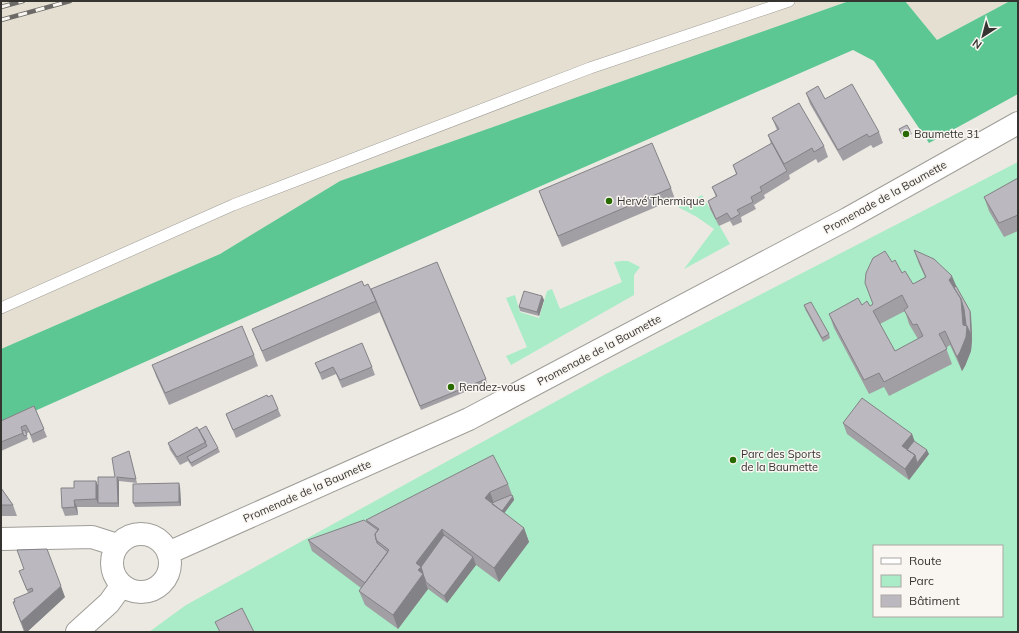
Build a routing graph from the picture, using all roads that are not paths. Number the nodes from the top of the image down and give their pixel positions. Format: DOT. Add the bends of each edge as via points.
graph roads {
  1 [pos="789,1"];
  2 [pos="1018,122"];
  3 [pos="1,308"];
  4 [pos="1,539"];
  5 [pos="118,545"];
  6 [pos="168,553"];
  7 [pos="122,585"];
  8 [pos="77,632"];
  1 -- 3 [label="lane" via="590,68 232,204"];
  2 -- 6 [label="street, Promenade de la Baumette" via="847,219 469,419"];
  4 -- 5 [label="street" via="92,537"];
  5 -- 6 [label="street" via="130,536 145,534 159,540"];
  5 -- 7 [label="street" via="113,555 112,566"];
  6 -- 7 [label="street" via="168,570 160,584 144,591"];
  7 -- 8 [label="street" via="109,603"];
}
